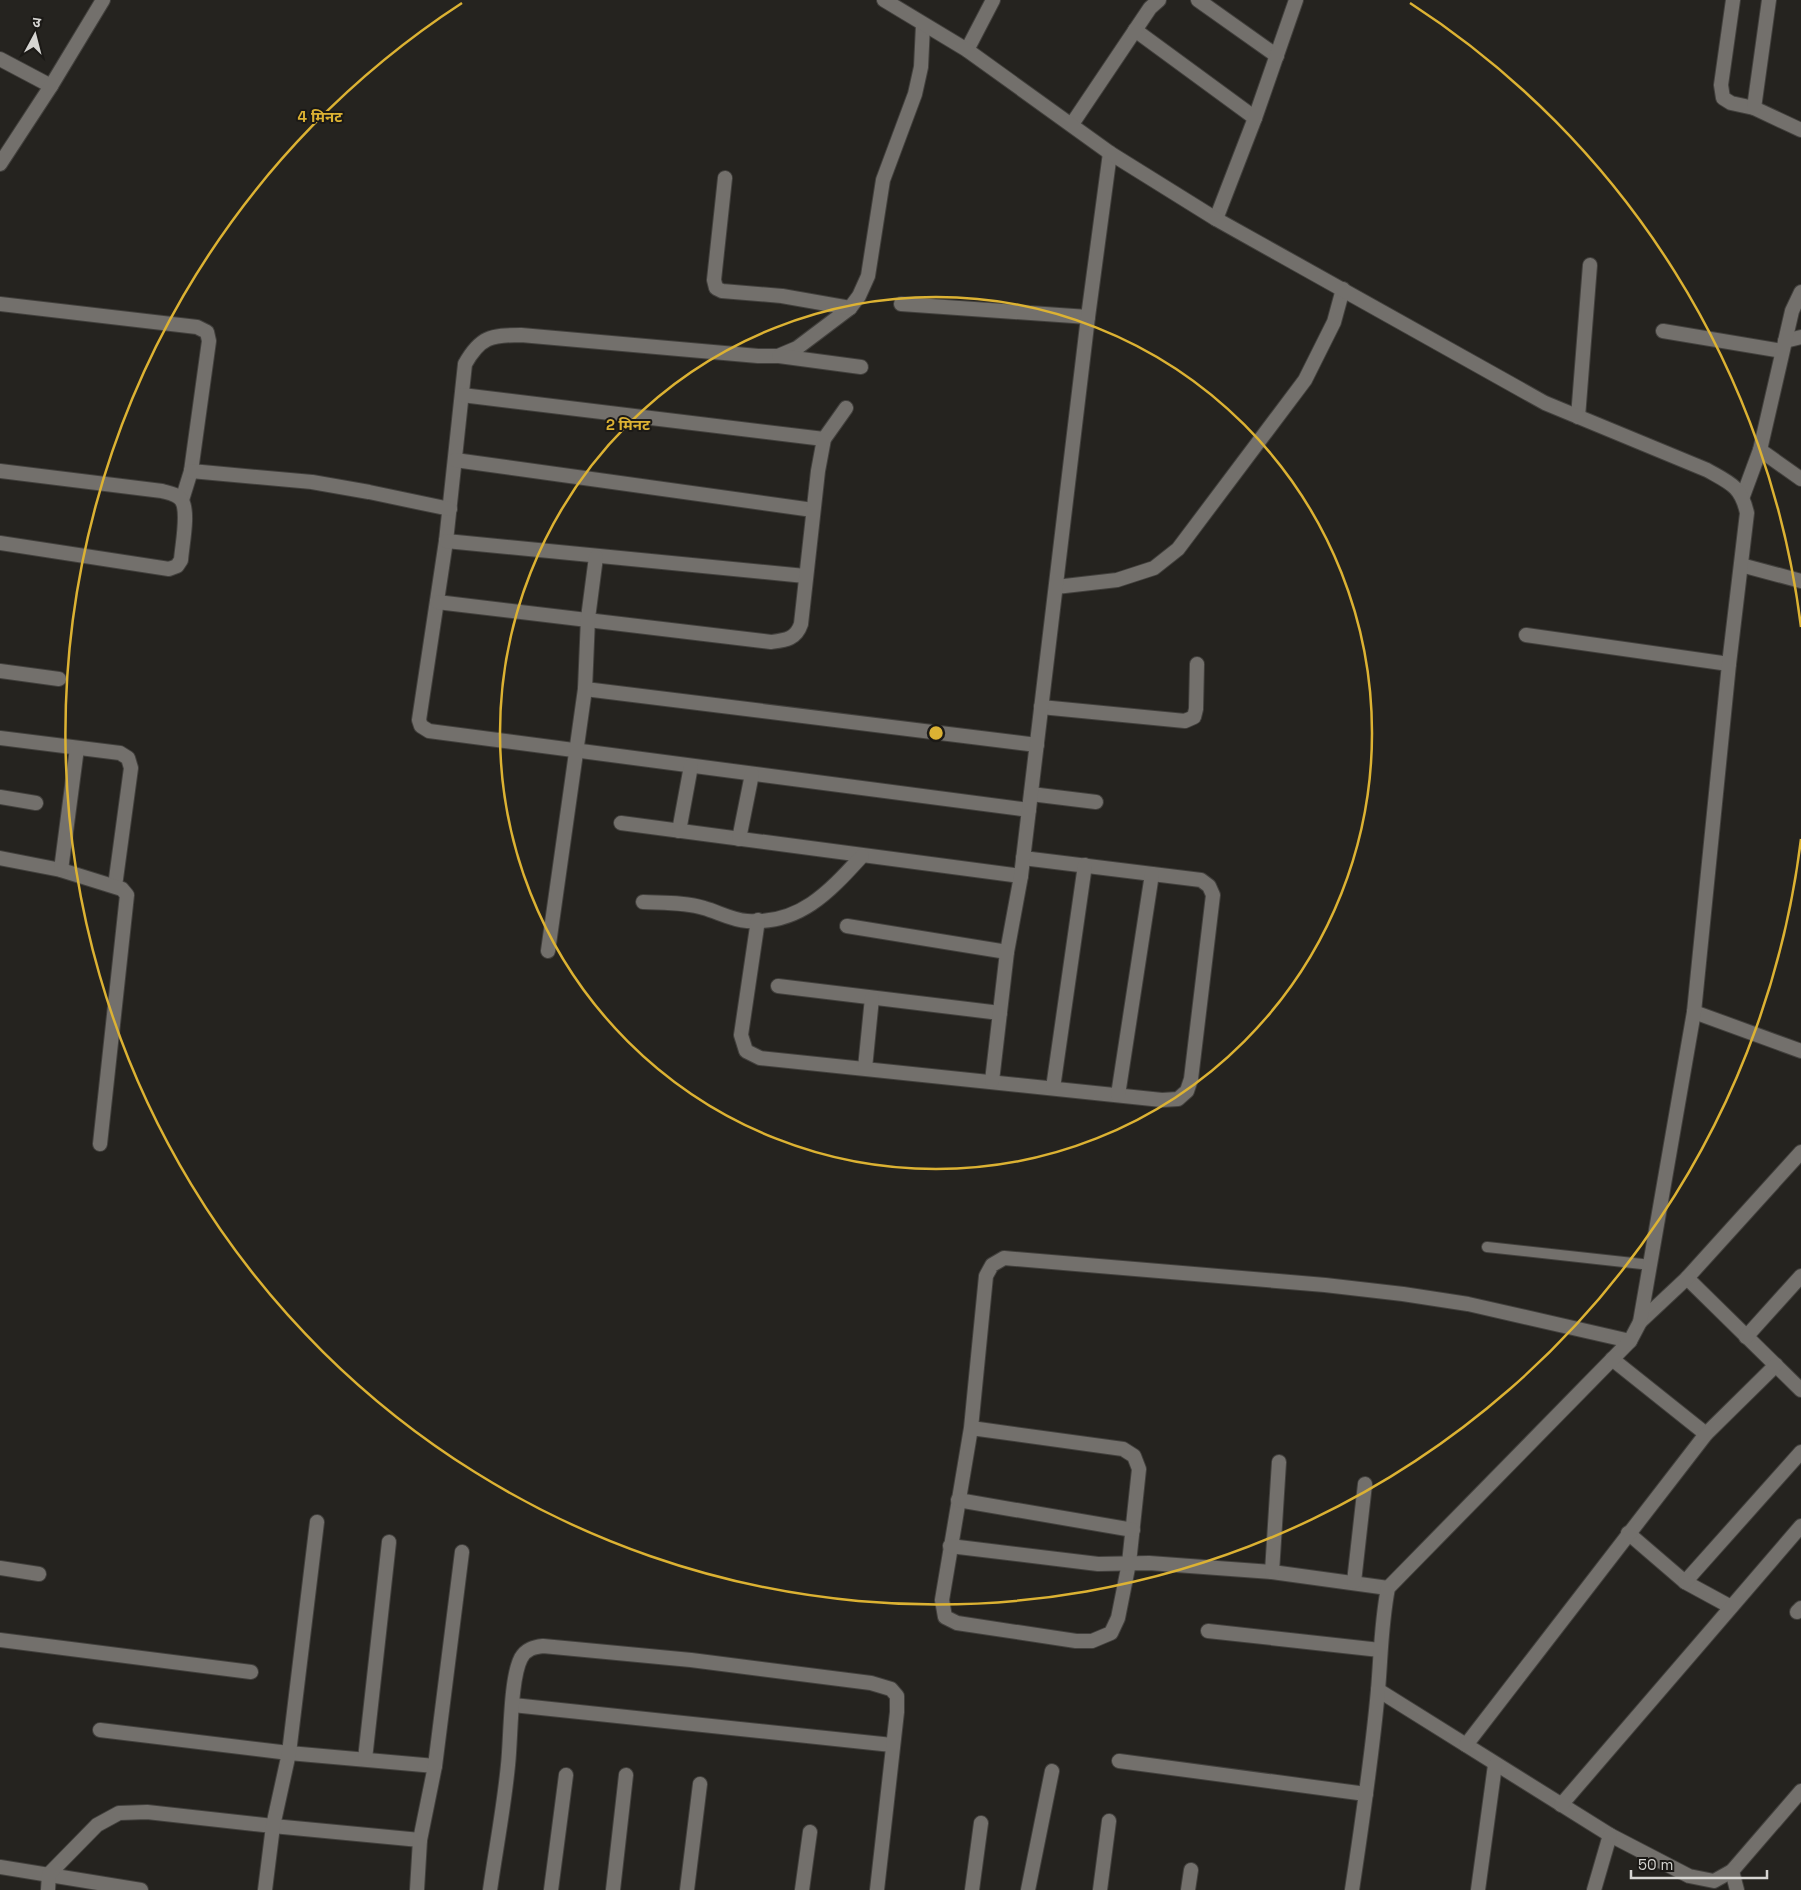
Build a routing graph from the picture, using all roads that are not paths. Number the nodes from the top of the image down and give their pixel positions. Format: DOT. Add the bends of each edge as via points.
graph roads {
  1 [pos="103,0"];
  2 [pos="884,0"];
  3 [pos="993,0"];
  4 [pos="1159,0"];
  5 [pos="1198,0"];
  6 [pos="1296,0"];
  7 [pos="1733,0"];
  8 [pos="1769,0"];
  9 [pos="923,25"];
  10 [pos="1135,30"];
  11 [pos="967,50"];
  12 [pos="1277,56"];
  13 [pos="0,59"];
  14 [pos="51,86"];
  15 [pos="1754,108"];
  16 [pos="1255,118"];
  17 [pos="1072,124"];
  18 [pos="1801,130"];
  19 [pos="1110,153"];
  20 [pos="0,164"];
  21 [pos="725,178"];
  22 [pos="1216,219"];
  23 [pos="1590,265"];
  24 [pos="1343,289"];
  25 [pos="1801,292"];
  26 [pos="0,304"];
  27 [pos="901,304"];
  28 [pos="850,308"];
  29 [pos="1088,317"];
  30 [pos="1663,331"];
  31 [pos="1801,337"];
  32 [pos="1784,346"];
  33 [pos="778,356"];
  34 [pos="861,367"];
  35 [pos="462,395"];
  36 [pos="846,408"];
  37 [pos="1578,417"];
  38 [pos="824,439"];
  39 [pos="1760,450"];
  40 [pos="455,460"];
  41 [pos="0,471"];
  42 [pos="191,471"];
  43 [pos="1801,479"];
  44 [pos="1743,496"];
  45 [pos="182,500"];
  46 [pos="450,509"];
  47 [pos="813,510"];
  48 [pos="446,541"];
  49 [pos="0,543"];
  50 [pos="596,557"];
  51 [pos="1741,565"];
  52 [pos="805,576"];
  53 [pos="1801,581"];
  54 [pos="1056,587"];
  55 [pos="437,602"];
  56 [pos="588,618"];
  57 [pos="1526,634"];
  58 [pos="1197,664"];
  59 [pos="1729,664"];
  60 [pos="0,671"];
  61 [pos="59,679"];
  62 [pos="585,689"];
  63 [pos="1042,707"];
  64 [pos="0,738"];
  65 [pos="1037,745"];
  66 [pos="77,748"];
  67 [pos="576,751"];
  68 [pos="692,766"];
  69 [pos="752,774"];
  70 [pos="1031,794"];
  71 [pos="0,797"];
  72 [pos="36,802"];
  73 [pos="1096,802"];
  74 [pos="1029,810"];
  75 [pos="621,823"];
  76 [pos="680,831"];
  77 [pos="739,839"];
  78 [pos="862,856"];
  79 [pos="0,858"];
  80 [pos="1023,858"];
  81 [pos="1084,865"];
  82 [pos="61,870"];
  83 [pos="1152,874"];
  84 [pos="1021,876"];
  85 [pos="115,886"];
  86 [pos="643,902"];
  87 [pos="758,920"];
  88 [pos="847,926"];
  89 [pos="548,951"];
  90 [pos="1007,952"];
  91 [pos="778,986"];
  92 [pos="872,998"];
  93 [pos="1694,1012"];
  94 [pos="1000,1013"];
  95 [pos="1801,1050"];
  96 [pos="865,1068"];
  97 [pos="992,1081"];
  98 [pos="1053,1088"];
  99 [pos="1118,1095"];
  100 [pos="100,1144"];
  101 [pos="1801,1152"];
  102 [pos="1488,1247"];
  103 [pos="1651,1265"];
  104 [pos="1801,1276"];
  105 [pos="1687,1278"];
  106 [pos="1640,1322"];
  107 [pos="1746,1337"];
  108 [pos="1630,1341"];
  109 [pos="1612,1359"];
  110 [pos="1776,1365"];
  111 [pos="1801,1390"];
  112 [pos="971,1428"];
  113 [pos="1706,1434"];
  114 [pos="1801,1452"];
  115 [pos="1279,1462"];
  116 [pos="1366,1484"];
  117 [pos="958,1500"];
  118 [pos="317,1522"];
  119 [pos="1801,1526"];
  120 [pos="1134,1530"];
  121 [pos="1628,1533"];
  122 [pos="389,1542"];
  123 [pos="950,1546"];
  124 [pos="462,1552"];
  125 [pos="1130,1563"];
  126 [pos="0,1568"];
  127 [pos="1272,1572"];
  128 [pos="39,1574"];
  129 [pos="1354,1582"];
  130 [pos="1685,1582"];
  131 [pos="1388,1588"];
  132 [pos="1731,1607"];
  133 [pos="1208,1631"];
  134 [pos="0,1640"];
  135 [pos="1380,1650"];
  136 [pos="250,1672"];
  137 [pos="1378,1690"];
  138 [pos="513,1705"];
  139 [pos="100,1730"];
  140 [pos="1466,1744"];
  141 [pos="892,1745"];
  142 [pos="289,1753"];
  143 [pos="365,1759"];
  144 [pos="1120,1761"];
  145 [pos="1495,1765"];
  146 [pos="435,1766"];
  147 [pos="1052,1771"];
  148 [pos="566,1775"];
  149 [pos="626,1775"];
  150 [pos="700,1784"];
  151 [pos="1801,1791"];
  152 [pos="1366,1794"];
  153 [pos="1561,1805"];
  154 [pos="1108,1821"];
  155 [pos="981,1823"];
  156 [pos="273,1826"];
  157 [pos="810,1832"];
  158 [pos="1610,1836"];
  159 [pos="420,1840"];
  160 [pos="0,1867"];
  161 [pos="1191,1870"];
  162 [pos="1732,1871"];
  163 [pos="49,1874"];
  164 [pos="977,1887"];
  165 [pos="120,1888"];
  166 [pos="48,1890"];
  167 [pos="140,1890"];
  168 [pos="265,1890"];
  169 [pos="417,1890"];
  170 [pos="490,1890"];
  171 [pos="551,1890"];
  172 [pos="613,1890"];
  173 [pos="687,1890"];
  174 [pos="802,1890"];
  175 [pos="877,1890"];
  176 [pos="1028,1890"];
  177 [pos="1100,1890"];
  178 [pos="1188,1890"];
  179 [pos="1352,1890"];
  180 [pos="1478,1890"];
  181 [pos="1594,1890"];
  182 [pos="1737,1890"];
  1 -- 14 [label="street"];
  2 -- 9 [label="street"];
  3 -- 11 [label="street"];
  4 -- 10 [label="street"];
  5 -- 12 [label="street"];
  6 -- 12 [label="street"];
  7 -- 15 [label="street" via="1721,92 1723,98 1731,103"];
  8 -- 15 [label="street"];
  9 -- 11 [label="street"];
  9 -- 28 [label="street" via="921,67 915,94 883,180 868,276"];
  10 -- 16 [label="street"];
  10 -- 17 [label="street"];
  11 -- 17 [label="street"];
  12 -- 16 [label="street"];
  13 -- 14 [label="street"];
  14 -- 20 [label="street"];
  15 -- 18 [label="street"];
  16 -- 22 [label="street"];
  17 -- 19 [label="street"];
  19 -- 22 [label="street"];
  19 -- 29 [label="street"];
  21 -- 28 [label="street" via="714,280 716,288 810,299"];
  22 -- 24 [label="street"];
  23 -- 37 [label="street"];
  24 -- 37 [label="street" via="1545,403"];
  24 -- 54 [label="street" via="1334,322 1305,380 1178,549 1154,568 1117,580"];
  25 -- 32 [label="street" via="1792,310"];
  26 -- 42 [label="street" via="198,327 206,332 209,342"];
  27 -- 29 [label="street"];
  28 -- 33 [label="street" via="797,348"];
  29 -- 54 [label="street"];
  30 -- 32 [label="street"];
  31 -- 32 [label="street"];
  32 -- 39 [label="street"];
  33 -- 34 [label="street"];
  33 -- 35 [label="street" via="498,335 482,340 472,351 465,364"];
  35 -- 38 [label="street"];
  35 -- 40 [label="street"];
  36 -- 38 [label="street"];
  37 -- 44 [label="street" via="1707,470 1730,482"];
  38 -- 47 [label="street"];
  39 -- 43 [label="street"];
  39 -- 44 [label="street"];
  40 -- 46 [label="street"];
  40 -- 47 [label="street"];
  41 -- 45 [label="street" via="162,491"];
  42 -- 45 [label="street"];
  42 -- 46 [label="street" via="312,482"];
  44 -- 51 [label="street" via="1747,513"];
  45 -- 49 [label="street" via="185,510 181,560 169,569"];
  46 -- 48 [label="street"];
  47 -- 52 [label="street"];
  48 -- 50 [label="street"];
  48 -- 55 [label="street"];
  50 -- 52 [label="street"];
  50 -- 56 [label="street"];
  51 -- 53 [label="street"];
  51 -- 59 [label="street"];
  52 -- 56 [label="street" via="801,624 798,634 788,640 772,642"];
  54 -- 63 [label="street"];
  55 -- 56 [label="street"];
  55 -- 67 [label="street" via="420,710 422,726 429,731"];
  56 -- 62 [label="street"];
  57 -- 59 [label="street"];
  58 -- 63 [label="street" via="1196,709 1194,717 1185,722"];
  59 -- 93 [label="street"];
  60 -- 61 [label="street"];
  62 -- 65 [label="street"];
  62 -- 67 [label="street"];
  63 -- 65 [label="street"];
  64 -- 66 [label="street"];
  65 -- 70 [label="street"];
  66 -- 82 [label="street"];
  66 -- 85 [label="street" via="120,753 128,758 131,768"];
  67 -- 68 [label="street"];
  67 -- 89 [label="street"];
  68 -- 69 [label="street"];
  68 -- 76 [label="street"];
  69 -- 74 [label="street"];
  69 -- 77 [label="street"];
  70 -- 73 [label="street"];
  70 -- 74 [label="street"];
  71 -- 72 [label="street"];
  74 -- 80 [label="street"];
  75 -- 76 [label="street"];
  76 -- 77 [label="street"];
  77 -- 78 [label="street"];
  78 -- 84 [label="street"];
  78 -- 87 [label="street" via="816,902 796,913"];
  79 -- 82 [label="street"];
  80 -- 81 [label="street"];
  80 -- 84 [label="street"];
  81 -- 83 [label="street"];
  81 -- 98 [label="street"];
  82 -- 85 [label="street"];
  83 -- 99 [label="street"];
  83 -- 99 [label="street" via="1201,880 1213,895 1191,1079 1187,1091 1178,1099"];
  84 -- 90 [label="street"];
  85 -- 100 [label="street" via="127,895 127,906"];
  86 -- 87 [label="street" via="689,905 737,919"];
  87 -- 96 [label="street" via="741,1035 746,1052 760,1058"];
  88 -- 90 [label="street"];
  90 -- 94 [label="street"];
  91 -- 92 [label="street"];
  92 -- 94 [label="street"];
  92 -- 96 [label="street"];
  93 -- 95 [label="street"];
  93 -- 103 [label="street"];
  94 -- 97 [label="street"];
  96 -- 97 [label="street"];
  97 -- 98 [label="street"];
  98 -- 99 [label="street"];
  101 -- 105 [label="street"];
  102 -- 103 [label="lane"];
  103 -- 106 [label="street"];
  104 -- 107 [label="street"];
  105 -- 106 [label="street"];
  105 -- 107 [label="street"];
  106 -- 108 [label="street"];
  107 -- 110 [label="street"];
  108 -- 109 [label="street"];
  108 -- 112 [label="street" via="1468,1304 1403,1294 1004,1258 992,1265 986,1276"];
  109 -- 113 [label="street"];
  109 -- 131 [label="street"];
  110 -- 111 [label="street"];
  110 -- 113 [label="street"];
  112 -- 117 [label="street"];
  112 -- 120 [label="street" via="1123,1448 1134,1456 1139,1469"];
  113 -- 121 [label="street"];
  114 -- 130 [label="street"];
  115 -- 127 [label="street"];
  116 -- 129 [label="street"];
  117 -- 120 [label="street"];
  117 -- 123 [label="street"];
  118 -- 142 [label="street"];
  119 -- 132 [label="street"];
  120 -- 125 [label="street"];
  121 -- 130 [label="street"];
  121 -- 140 [label="street"];
  122 -- 143 [label="street"];
  123 -- 125 [label="street" via="1098,1564"];
  123 -- 125 [label="street" via="942,1600 946,1617 957,1623 1076,1641 1092,1641 1111,1633 1118,1618"];
  124 -- 146 [label="street"];
  125 -- 127 [label="street"];
  126 -- 128 [label="street"];
  127 -- 129 [label="street"];
  129 -- 131 [label="street"];
  130 -- 132 [label="street"];
  131 -- 135 [label="street" via="1381,1622"];
  132 -- 153 [label="street"];
  133 -- 135 [label="street"];
  134 -- 136 [label="street"];
  135 -- 137 [label="street"];
  137 -- 140 [label="street"];
  137 -- 152 [label="street"];
  138 -- 141 [label="street"];
  138 -- 141 [label="street" via="520,1660 533,1648 543,1646 691,1660 871,1683 891,1689 897,1696"];
  138 -- 170 [label="street" via="508,1766"];
  139 -- 142 [label="street"];
  140 -- 145 [label="street"];
  141 -- 175 [label="street"];
  142 -- 143 [label="street"];
  142 -- 156 [label="street"];
  143 -- 146 [label="street"];
  144 -- 152 [label="street"];
  145 -- 153 [label="street"];
  145 -- 180 [label="street"];
  146 -- 159 [label="street"];
  147 -- 176 [label="street"];
  148 -- 171 [label="street"];
  149 -- 172 [label="street"];
  150 -- 173 [label="street"];
  151 -- 162 [label="street"];
  152 -- 179 [label="street"];
  153 -- 158 [label="street"];
  154 -- 177 [label="street"];
  155 -- 164 [label="street"];
  156 -- 159 [label="street"];
  156 -- 163 [label="street" via="147,1812 119,1813 97,1825"];
  156 -- 168 [label="street"];
  157 -- 174 [label="street"];
  158 -- 162 [label="street" via="1689,1876 1714,1881"];
  158 -- 181 [label="street"];
  159 -- 169 [label="street"];
  160 -- 163 [label="street"];
  161 -- 178 [label="street"];
  162 -- 182 [label="street"];
  163 -- 165 [label="street"];
  163 -- 166 [label="street"];
  165 -- 167 [label="street"];
}
